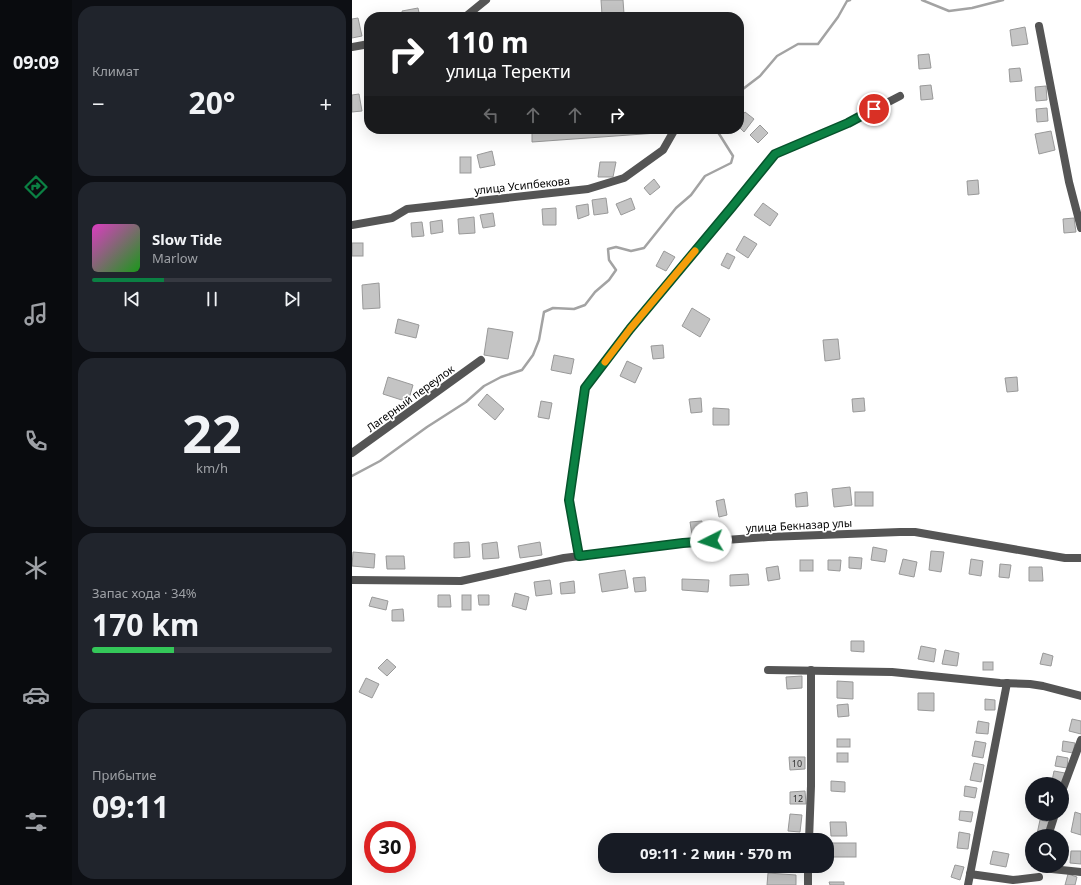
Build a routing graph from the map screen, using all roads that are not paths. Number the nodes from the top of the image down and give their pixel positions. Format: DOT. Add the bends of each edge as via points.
graph roads {
  1 [pos="486,0"];
  2 [pos="471,12"];
  3 [pos="1039,26"];
  4 [pos="364,45"];
  5 [pos="352,47"];
  6 [pos="900,96"];
  7 [pos="672,134"];
  8 [pos="352,225"];
  9 [pos="1081,228"];
  10 [pos="481,360"];
  11 [pos="352,453"];
  12 [pos="579,556"];
  13 [pos="1081,558"];
  14 [pos="352,580"];
  15 [pos="768,670"];
  16 [pos="811,670"];
  17 [pos="1007,683"];
  18 [pos="1081,696"];
  19 [pos="1081,740"];
  20 [pos="1067,777"];
  21 [pos="809,833"];
  22 [pos="1069,870"];
  23 [pos="1081,872"];
  24 [pos="808,873"];
  25 [pos="970,874"];
  26 [pos="1038,881"];
  27 [pos="808,885"];
  28 [pos="968,885"];
  1 -- 2 [label="street"];
  3 -- 9 [label="street" via="1069,182"];
  4 -- 5 [label="street"];
  6 -- 12 [label="street" via="848,123 775,154 630,329 585,388 569,500"];
  7 -- 8 [label="street, улица Усипбекова" via="663,150 624,178 588,189 407,209 392,218"];
  10 -- 11 [label="street, Лагерный переулок"];
  12 -- 13 [label="street, улица Бекназар улы" via="683,543 915,532 1065,558"];
  12 -- 14 [label="street, улица Бекназар улы" via="461,581"];
  15 -- 16 [label="street"];
  16 -- 17 [label="street" via="892,672"];
  16 -- 21 [label="street"];
  17 -- 18 [label="street" via="1043,686"];
  17 -- 25 [label="street"];
  19 -- 20 [label="street"];
  22 -- 23 [label="street"];
  24 -- 27 [label="street"];
  25 -- 26 [label="street"];
  25 -- 28 [label="street"];
}
